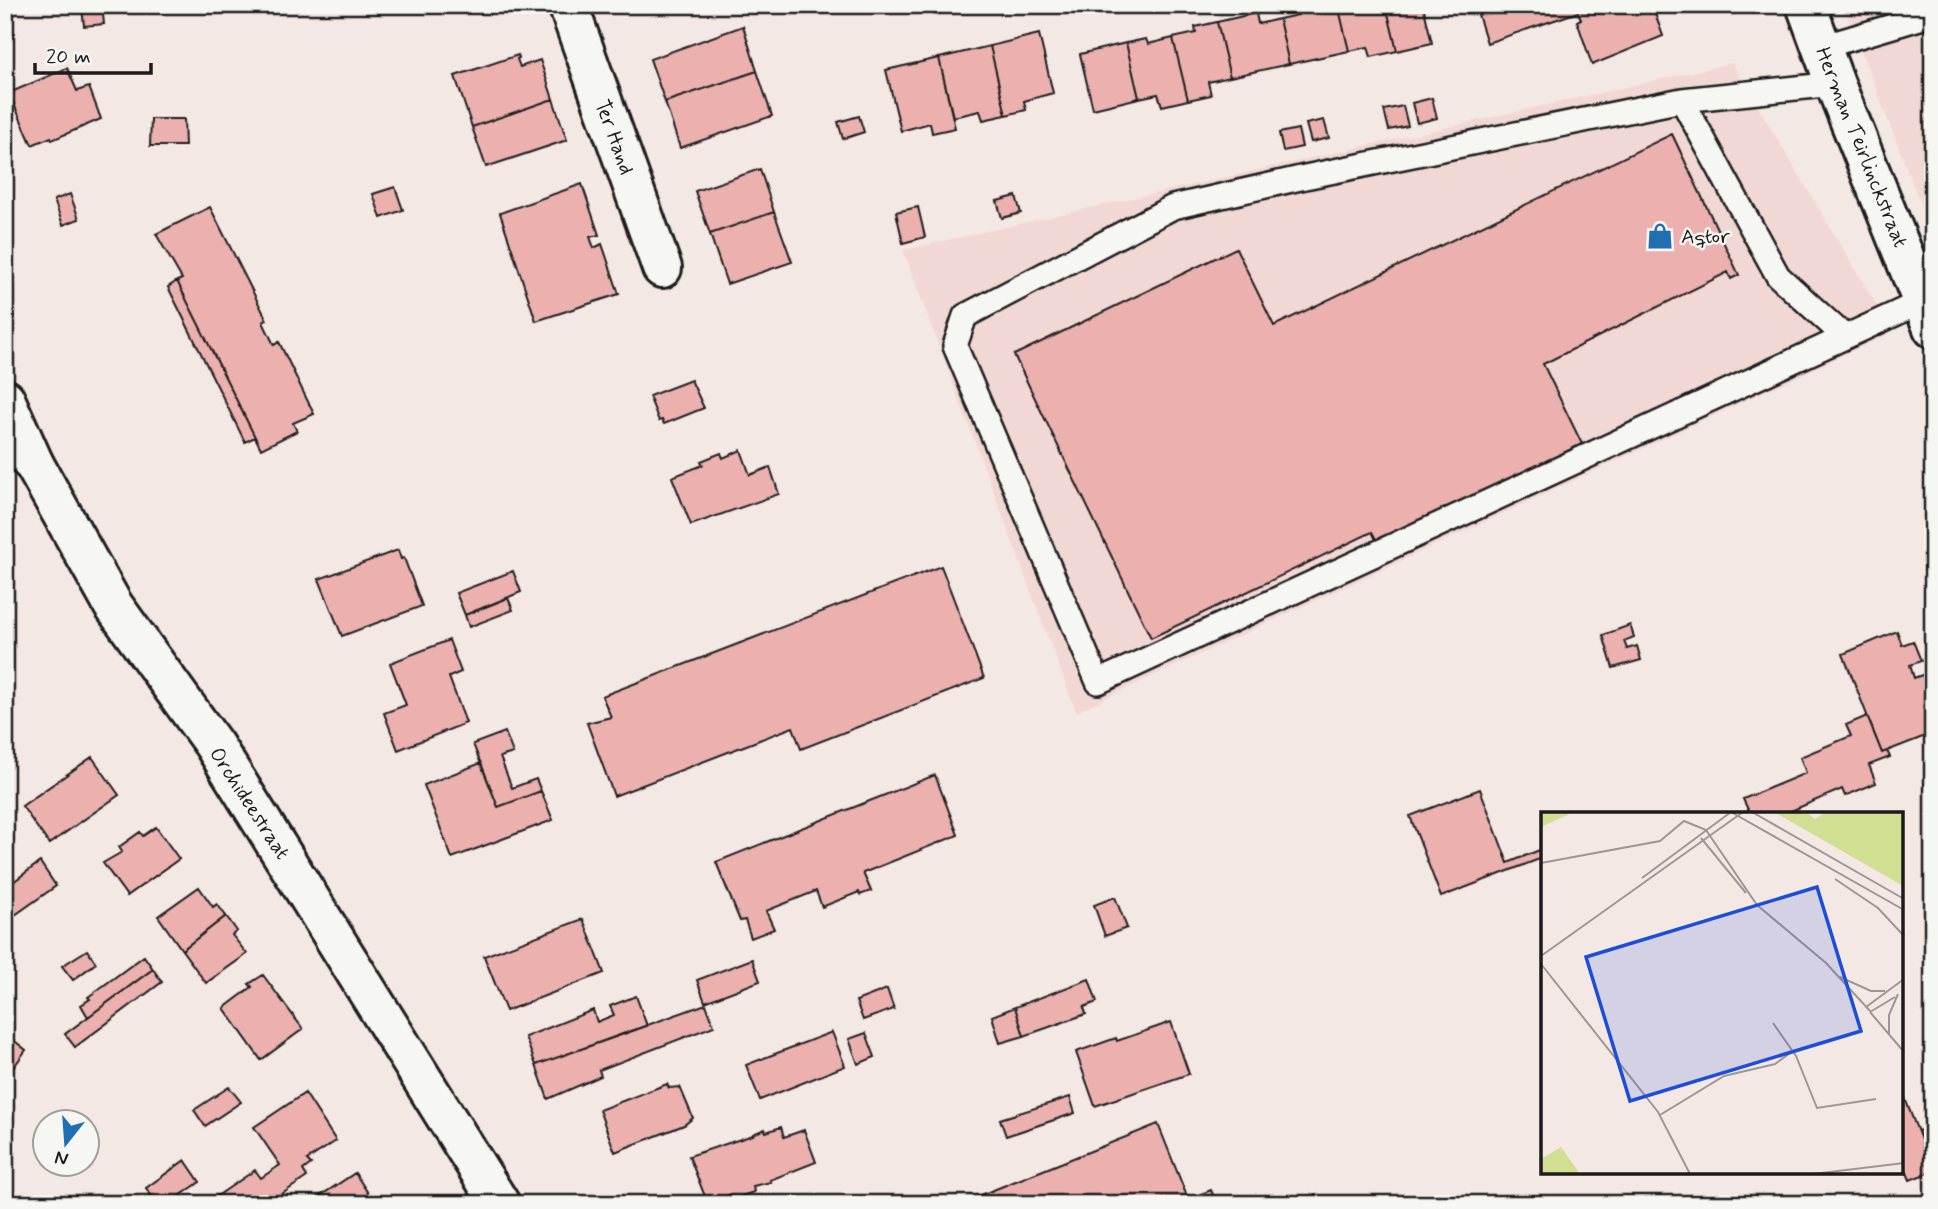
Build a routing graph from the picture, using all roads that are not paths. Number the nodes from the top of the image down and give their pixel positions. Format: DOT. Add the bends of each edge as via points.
graph roads {
  1 [pos="1806,5"];
  2 [pos="569,6"];
  3 [pos="1933,14"];
  4 [pos="1822,47"];
  5 [pos="1835,84"];
  6 [pos="1682,100"];
  7 [pos="662,268"];
  8 [pos="1928,314"];
  9 [pos="1845,337"];
  10 [pos="5,400"];
  11 [pos="5,437"];
  12 [pos="34,464"];
  13 [pos="500,1204"];
  1 -- 4 [label="main road, Herman Teirlinckstraat"];
  2 -- 7 [label="main road, Ter Hand"];
  3 -- 4 [label="lane"];
  4 -- 5 [label="main road, Herman Teirlinckstraat"];
  5 -- 6 [label="lane"];
  5 -- 8 [label="main road, Herman Teirlinckstraat"];
  6 -- 9 [label="lane" via="1778,276"];
  6 -- 9 [label="lane" via="1173,206 965,316 955,346 1098,682"];
  8 -- 9 [label="lane"];
  10 -- 12 [label="main road, Orchideestraat"];
  11 -- 12 [label="main road"];
  12 -- 13 [label="main road, Orchideestraat" via="113,605 228,767"];
}
